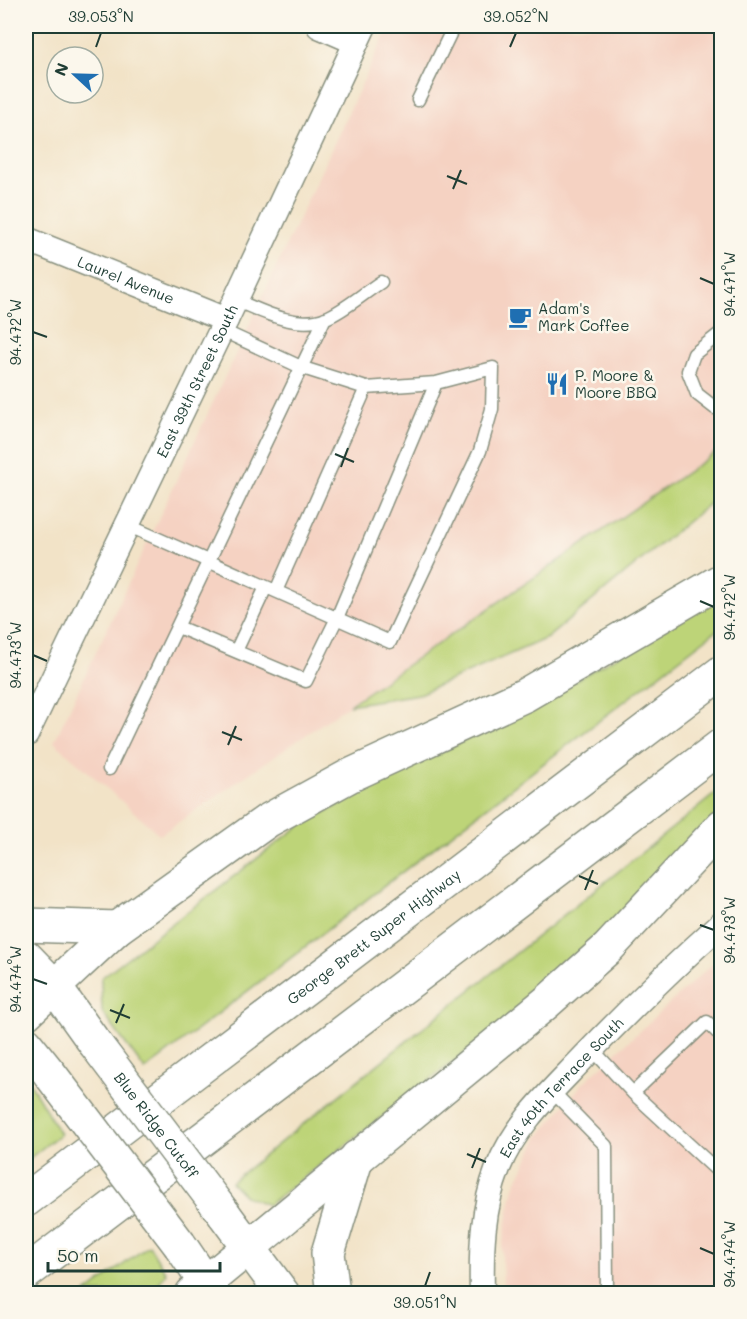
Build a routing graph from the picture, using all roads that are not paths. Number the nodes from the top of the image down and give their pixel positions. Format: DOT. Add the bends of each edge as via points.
graph roads {
  1 [pos="319,26"];
  2 [pos="454,26"];
  3 [pos="360,34"];
  4 [pos="418,100"];
  5 [pos="26,239"];
  6 [pos="381,282"];
  7 [pos="227,317"];
  8 [pos="326,318"];
  9 [pos="722,332"];
  10 [pos="303,368"];
  11 [pos="436,383"];
  12 [pos="366,388"];
  13 [pos="722,408"];
  14 [pos="127,525"];
  15 [pos="209,562"];
  16 [pos="722,580"];
  17 [pos="271,589"];
  18 [pos="337,618"];
  19 [pos="178,627"];
  20 [pos="236,651"];
  21 [pos="722,672"];
  22 [pos="26,735"];
  23 [pos="722,745"];
  24 [pos="109,769"];
  25 [pos="722,826"];
  26 [pos="722,922"];
  27 [pos="26,925"];
  28 [pos="117,927"];
  29 [pos="26,957"];
  30 [pos="54,986"];
  31 [pos="26,1013"];
  32 [pos="722,1037"];
  33 [pos="26,1044"];
  34 [pos="592,1049"];
  35 [pos="552,1091"];
  36 [pos="633,1092"];
  37 [pos="357,1157"];
  38 [pos="722,1175"];
  39 [pos="26,1200"];
  40 [pos="248,1247"];
  41 [pos="26,1273"];
  42 [pos="203,1290"];
  43 [pos="283,1293"];
  44 [pos="333,1293"];
  45 [pos="482,1293"];
  46 [pos="607,1293"];
  1 -- 3 [label="street"];
  2 -- 4 [label="lane"];
  3 -- 7 [label="street, East 39th Street South"];
  5 -- 7 [label="street, Laurel Avenue"];
  6 -- 8 [label="lane"];
  7 -- 8 [label="lane" via="303,321"];
  7 -- 10 [label="lane"];
  7 -- 14 [label="street, East 39th Street South"];
  8 -- 10 [label="lane"];
  9 -- 13 [label="lane" via="694,354 688,371 697,394 715,408"];
  10 -- 12 [label="lane"];
  10 -- 15 [label="lane"];
  11 -- 12 [label="lane"];
  11 -- 18 [label="lane"];
  11 -- 18 [label="lane" via="493,368 492,409 480,451 390,642"];
  12 -- 17 [label="lane"];
  14 -- 15 [label="lane"];
  14 -- 22 [label="street, East 39th Street South"];
  15 -- 17 [label="lane"];
  15 -- 19 [label="lane"];
  16 -- 28 [label="main road" via="525,695 349,776 273,818"];
  17 -- 18 [label="lane"];
  17 -- 20 [label="lane"];
  18 -- 20 [label="lane" via="306,681"];
  19 -- 20 [label="lane"];
  19 -- 24 [label="lane"];
  21 -- 39 [label="main road, George Brett Super Highway"];
  23 -- 41 [label="main road"];
  25 -- 37 [label="main road" via="608,948"];
  26 -- 34 [label="street, East 40th Terrace South"];
  27 -- 28 [label="main road"];
  28 -- 30 [label="main road"];
  29 -- 30 [label="main road, Blue Ridge Cutoff"];
  30 -- 31 [label="main road"];
  30 -- 40 [label="main road, Blue Ridge Cutoff, bridge"];
  32 -- 36 [label="lane" via="706,1022"];
  33 -- 42 [label="main road, bridge" via="180,1245"];
  34 -- 35 [label="street, East 40th Terrace South"];
  34 -- 36 [label="lane"];
  35 -- 45 [label="street, East 40th Terrace South" via="524,1120 498,1167 481,1244"];
  35 -- 46 [label="lane" via="606,1146"];
  36 -- 38 [label="lane"];
  37 -- 40 [label="main road"];
  37 -- 44 [label="main road" via="328,1253"];
  40 -- 42 [label="main road"];
  40 -- 43 [label="main road, Blue Ridge Cutoff"];
}
